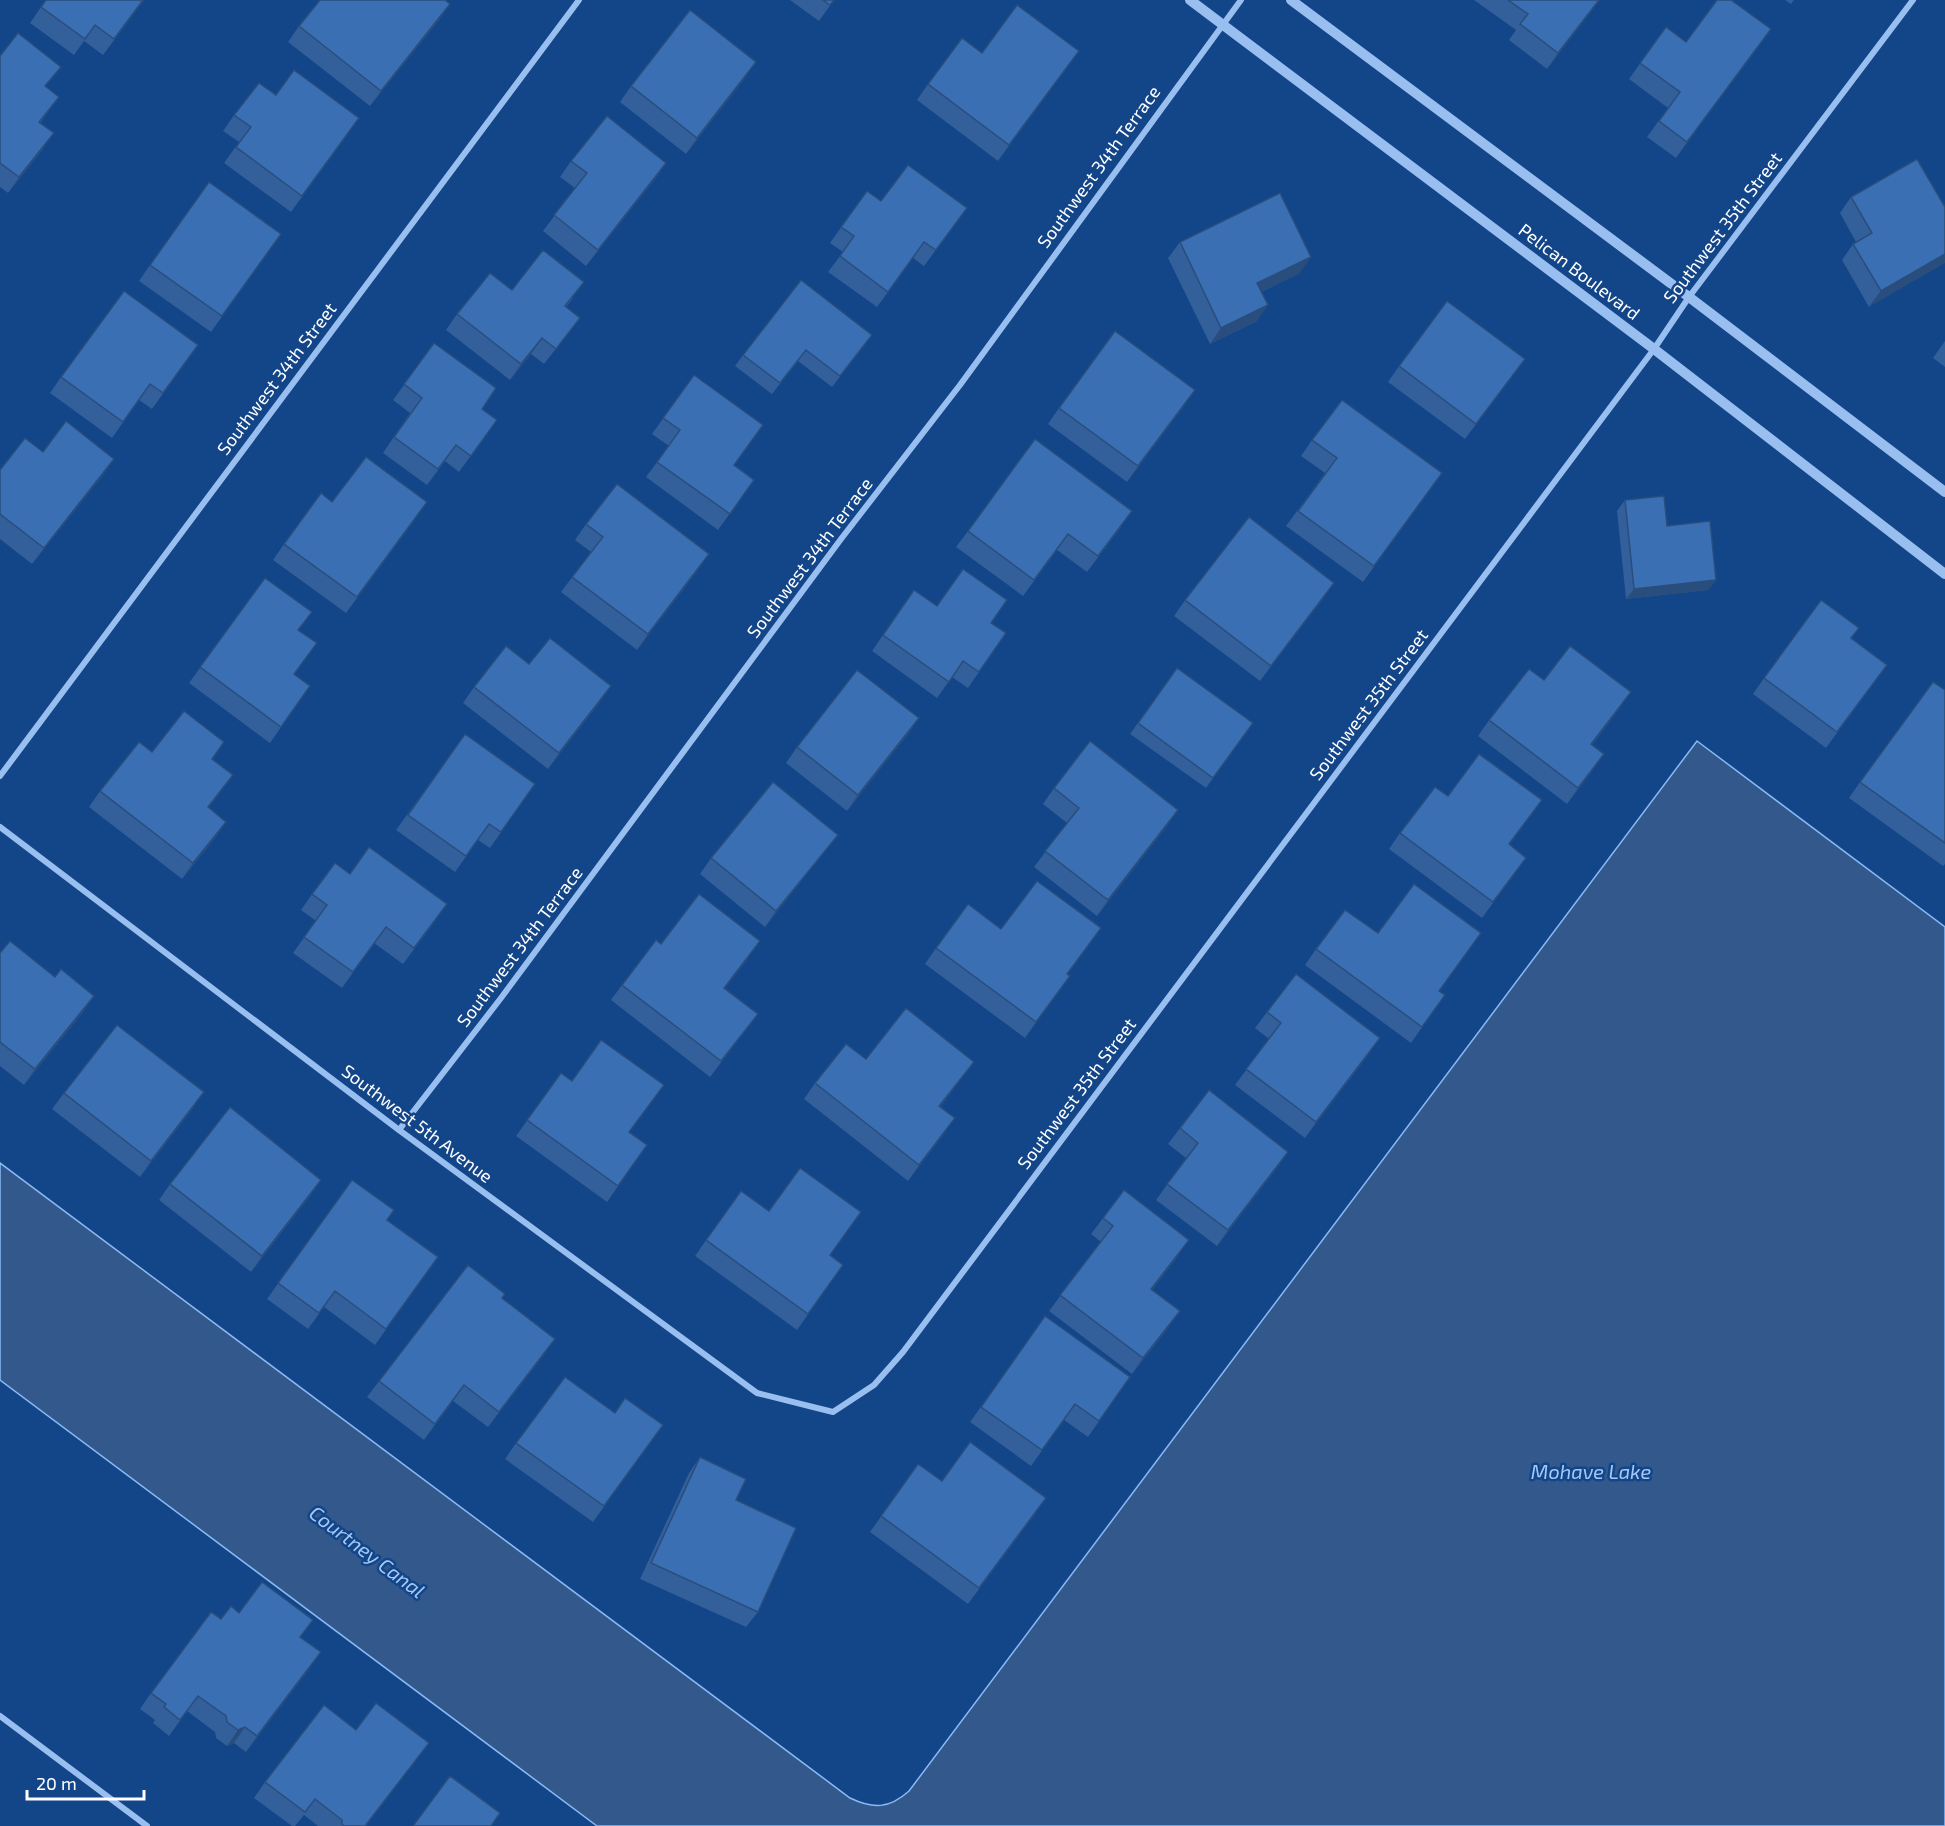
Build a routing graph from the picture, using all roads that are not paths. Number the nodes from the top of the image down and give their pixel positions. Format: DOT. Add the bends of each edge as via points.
graph roads {
  1 [pos="579,0"];
  2 [pos="1190,0"];
  3 [pos="1241,0"];
  4 [pos="1291,0"];
  5 [pos="1913,0"];
  6 [pos="1222,24"];
  7 [pos="1689,297"];
  8 [pos="1654,349"];
  9 [pos="1945,492"];
  10 [pos="1945,574"];
  11 [pos="0,776"];
  12 [pos="0,827"];
  13 [pos="399,1130"];
  14 [pos="833,1412"];
  15 [pos="0,1716"];
  16 [pos="147,1826"];
  1 -- 11 [label="street, Southwest 34th Street"];
  2 -- 6 [label="street, Pelican Boulevard"];
  3 -- 6 [label="street, Southwest 34th Terrace"];
  4 -- 7 [label="street"];
  5 -- 7 [label="street, Southwest 35th Street"];
  6 -- 8 [label="street, Pelican Boulevard"];
  6 -- 13 [label="street, Southwest 34th Terrace" via="960,385"];
  7 -- 8 [label="street, Southwest 35th Street"];
  7 -- 9 [label="street"];
  8 -- 10 [label="street, Pelican Boulevard"];
  8 -- 14 [label="street, Southwest 35th Street" via="903,1352 874,1385"];
  12 -- 13 [label="street, Southwest 5th Avenue"];
  13 -- 14 [label="street, Southwest 5th Avenue" via="757,1393"];
  15 -- 16 [label="street"];
}
